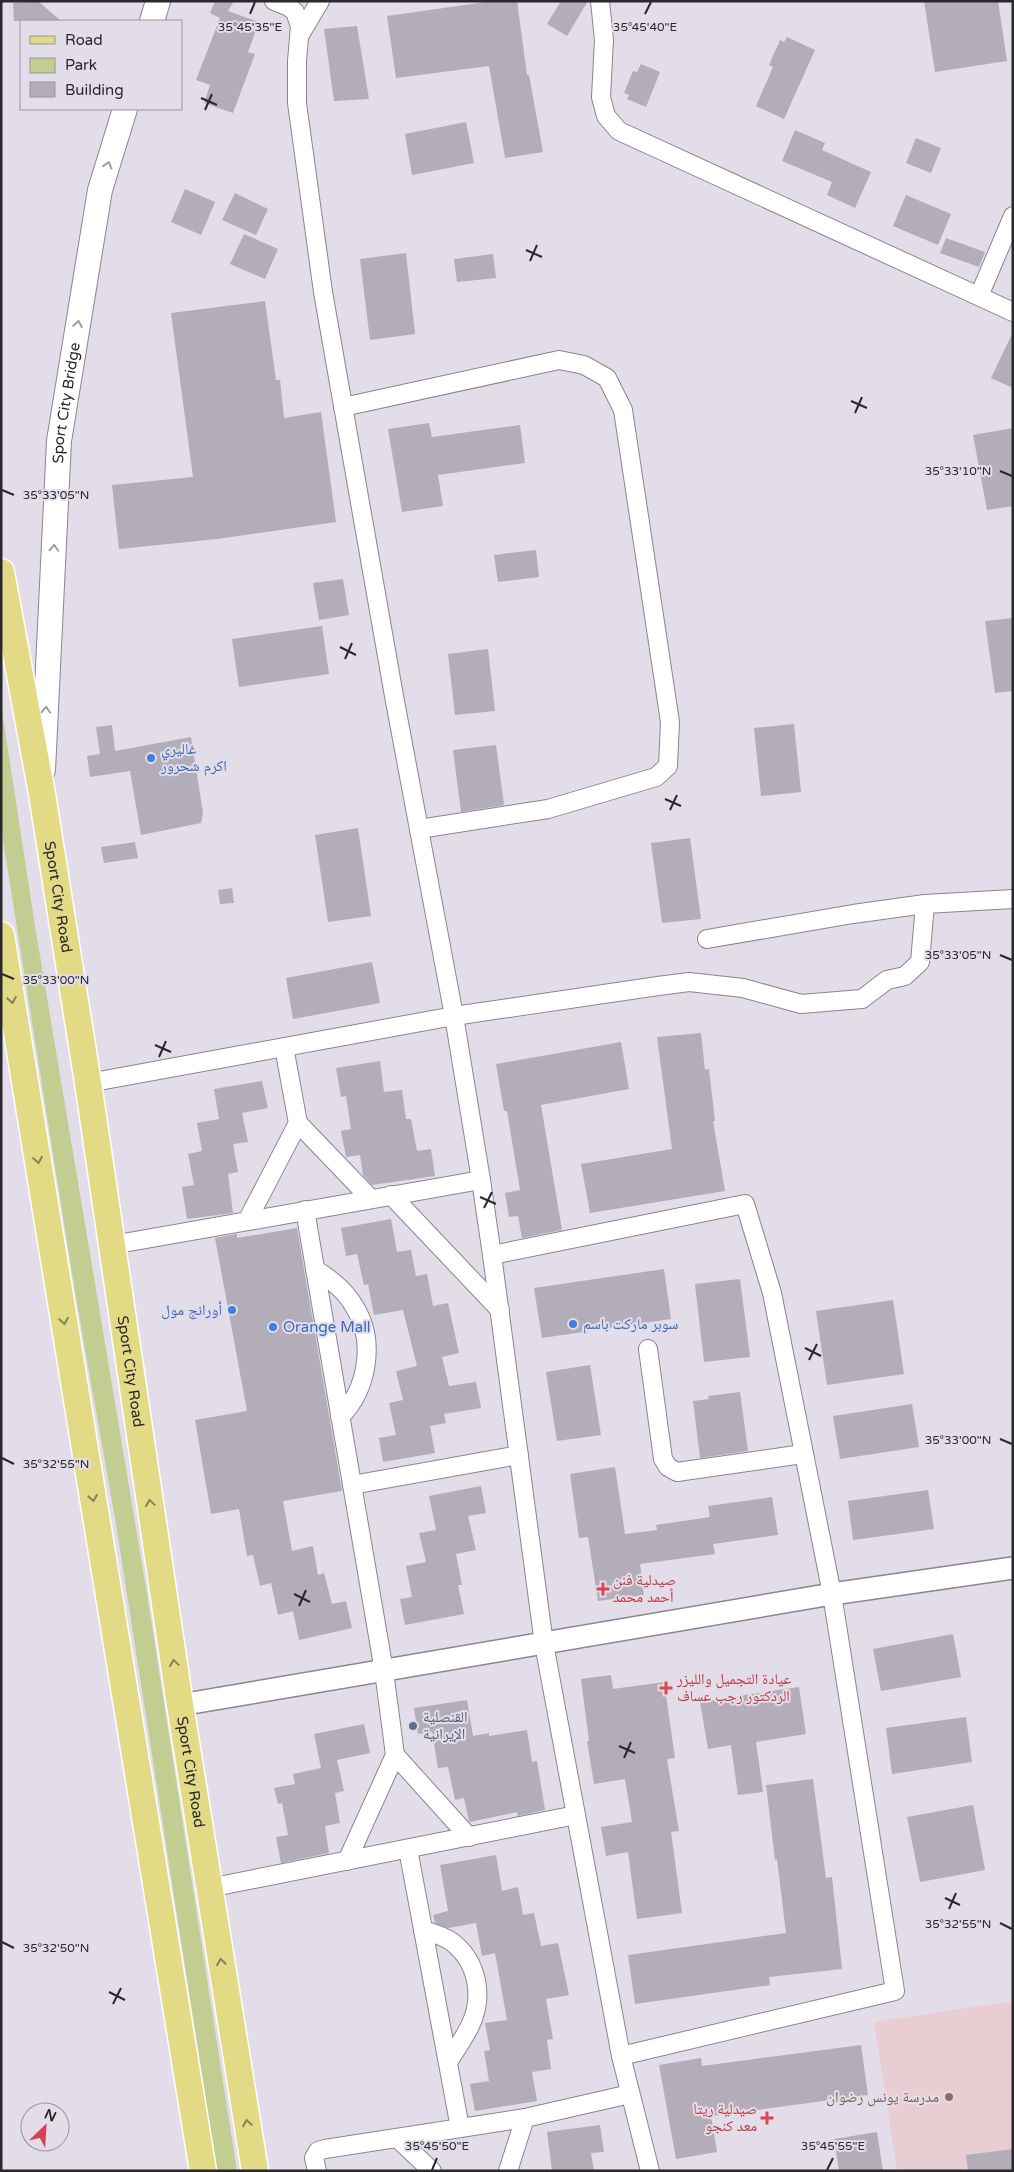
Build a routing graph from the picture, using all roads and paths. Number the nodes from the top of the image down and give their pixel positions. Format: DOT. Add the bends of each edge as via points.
graph roads {
  1 [pos="158,1"];
  2 [pos="274,1"];
  3 [pos="305,1"];
  4 [pos="320,1"];
  5 [pos="600,1"];
  6 [pos="152,20"];
  7 [pos="301,33"];
  8 [pos="125,110"];
  9 [pos="1013,216"];
  10 [pos="979,296"];
  11 [pos="1013,312"];
  12 [pos="343,407"];
  13 [pos="1,572"];
  14 [pos="42,794"];
  15 [pos="419,829"];
  16 [pos="1013,899"];
  17 [pos="925,904"];
  18 [pos="1,935"];
  19 [pos="707,939"];
  20 [pos="454,1016"];
  21 [pos="284,1047"];
  22 [pos="88,1083"];
  23 [pos="298,1122"];
  24 [pos="481,1180"];
  25 [pos="391,1195"];
  26 [pos="371,1199"];
  27 [pos="305,1210"];
  28 [pos="248,1221"];
  29 [pos="112,1245"];
  30 [pos="492,1255"];
  31 [pos="315,1269"];
  32 [pos="500,1310"];
  33 [pos="648,1349"];
  34 [pos="340,1418"];
  35 [pos="803,1454"];
  36 [pos="519,1455"];
  37 [pos="352,1484"];
  38 [pos="1013,1568"];
  39 [pos="832,1594"];
  40 [pos="544,1644"];
  41 [pos="384,1671"];
  42 [pos="180,1705"];
  43 [pos="396,1754"];
  44 [pos="576,1815"];
  45 [pos="469,1837"];
  46 [pos="408,1849"];
  47 [pos="347,1861"];
  48 [pos="209,1888"];
  49 [pos="424,1930"];
  50 [pos="621,2056"];
  51 [pos="448,2062"];
  52 [pos="630,2094"];
  53 [pos="525,2118"];
  54 [pos="460,2128"];
  55 [pos="397,2138"];
  56 [pos="203,2171"];
  57 [pos="255,2171"];
  58 [pos="317,2171"];
  59 [pos="432,2171"];
  60 [pos="508,2171"];
  61 [pos="650,2171"];
  1 -- 6 [label="main road"];
  2 -- 7 [label="street" via="295,12"];
  3 -- 7 [label="street"];
  4 -- 7 [label="street"];
  5 -- 10 [label="street" via="604,40 603,107 619,132"];
  7 -- 12 [label="street" via="296,82 299,126"];
  14 -- 8 [label="main road, Sport City Bridge, one-way" via="59,441 100,190"];
  9 -- 10 [label="street"];
  10 -- 11 [label="street"];
  12 -- 15 [label="street"];
  12 -- 15 [label="street" via="559,360 584,365 607,378 623,410 670,722 668,766 656,778 548,809"];
  13 -- 14 [label="main road, Sport City Road"];
  14 -- 22 [label="main road, Sport City Road"];
  15 -- 20 [label="street"];
  16 -- 17 [label="street"];
  17 -- 19 [label="street"];
  17 -- 20 [label="street" via="920,962 906,976 887,980 862,999 800,1004 743,988 689,982"];
  18 -- 56 [label="main road, one-way"];
  20 -- 21 [label="street"];
  20 -- 24 [label="street"];
  21 -- 22 [label="street"];
  21 -- 23 [label="street"];
  22 -- 29 [label="main road, Sport City Road"];
  23 -- 26 [label="street"];
  23 -- 28 [label="street"];
  24 -- 25 [label="street"];
  24 -- 30 [label="street"];
  25 -- 26 [label="street"];
  25 -- 32 [label="street"];
  26 -- 27 [label="street"];
  27 -- 28 [label="street"];
  27 -- 31 [label="street"];
  28 -- 29 [label="street"];
  42 -- 29 [label="main road, Sport City Road, one-way"];
  30 -- 32 [label="street"];
  30 -- 35 [label="street" via="745,1204 772,1293"];
  31 -- 34 [label="street"];
  31 -- 34 [label="street" via="344,1292 355,1306 364,1328 367,1361 362,1381 351,1406"];
  32 -- 36 [label="street"];
  33 -- 35 [label="street" via="663,1459 668,1467 678,1472"];
  34 -- 37 [label="street"];
  35 -- 39 [label="street"];
  36 -- 37 [label="street"];
  36 -- 40 [label="street"];
  37 -- 41 [label="street"];
  38 -- 39 [label="street"];
  39 -- 40 [label="street"];
  39 -- 50 [label="street" via="895,1992"];
  40 -- 41 [label="street"];
  40 -- 44 [label="street"];
  41 -- 42 [label="street"];
  41 -- 43 [label="street"];
  42 -- 48 [label="main road, Sport City Road"];
  43 -- 45 [label="street"];
  43 -- 47 [label="street"];
  44 -- 45 [label="street"];
  44 -- 50 [label="street"];
  45 -- 46 [label="street"];
  46 -- 47 [label="street"];
  46 -- 49 [label="street"];
  47 -- 48 [label="street"];
  57 -- 48 [label="main road, Sport City Road, one-way"];
  49 -- 51 [label="street"];
  49 -- 51 [label="street" via="453,1943 474,1969 477,2007 471,2025"];
  50 -- 52 [label="street"];
  51 -- 54 [label="street"];
  52 -- 53 [label="street"];
  52 -- 61 [label="street"];
  53 -- 54 [label="street"];
  53 -- 60 [label="street"];
  54 -- 55 [label="street"];
  55 -- 58 [label="street" via="318,2151 314,2158"];
  55 -- 59 [label="street"];
}
